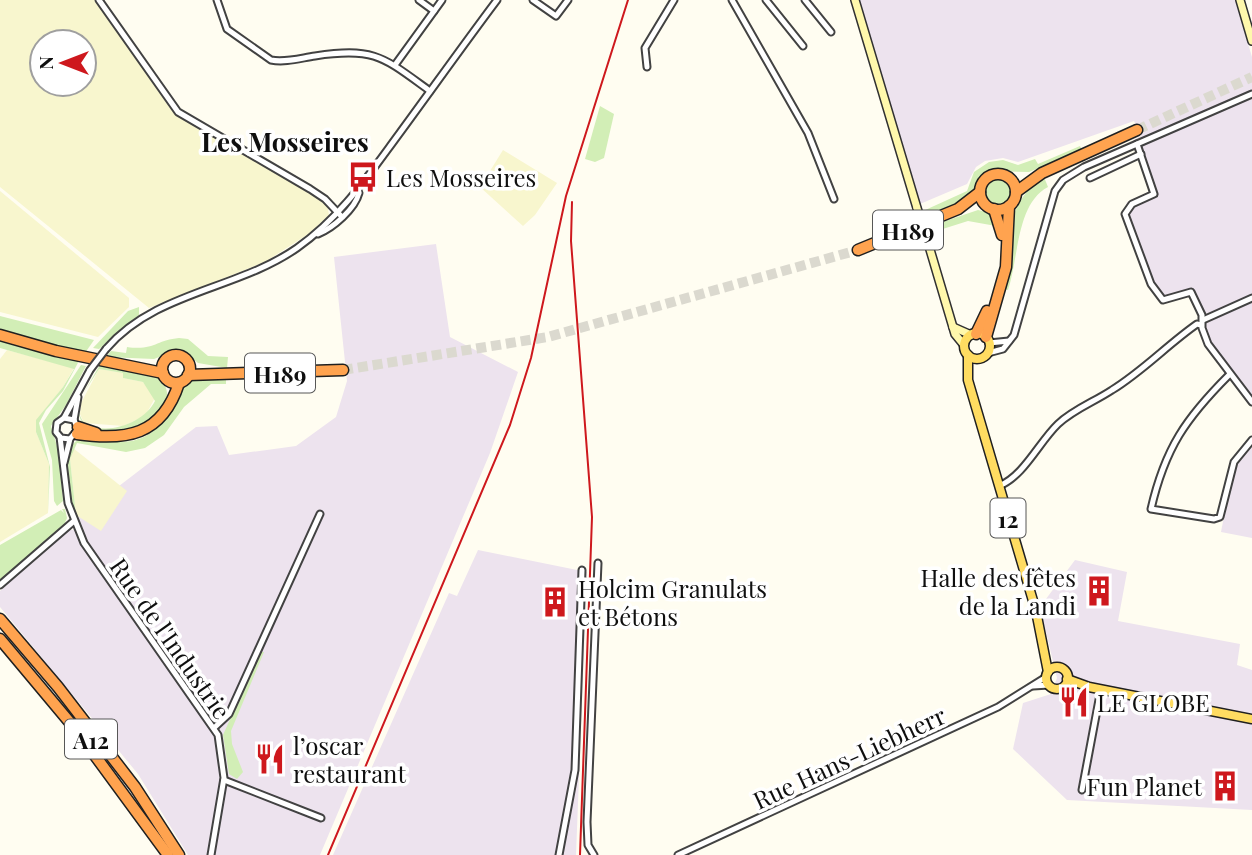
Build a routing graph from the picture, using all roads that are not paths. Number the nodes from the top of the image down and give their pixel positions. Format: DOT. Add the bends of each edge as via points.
graph roads {
  1 [pos="217,0"];
  2 [pos="419,0"];
  3 [pos="442,0"];
  4 [pos="496,0"];
  5 [pos="533,0"];
  6 [pos="568,0"];
  7 [pos="674,0"];
  8 [pos="732,0"];
  9 [pos="766,0"];
  10 [pos="805,0"];
  11 [pos="855,0"];
  12 [pos="1241,0"];
  13 [pos="101,1"];
  14 [pos="434,11"];
  15 [pos="831,32"];
  16 [pos="1252,41"];
  17 [pos="803,46"];
  18 [pos="395,65"];
  19 [pos="647,67"];
  20 [pos="430,91"];
  21 [pos="1252,91"];
  22 [pos="1137,130"];
  23 [pos="1137,144"];
  24 [pos="1141,154"];
  25 [pos="1042,173"];
  26 [pos="1090,178"];
  27 [pos="1012,179"];
  28 [pos="980,192"];
  29 [pos="1016,192"];
  30 [pos="834,199"];
  31 [pos="1009,206"];
  32 [pos="990,207"];
  33 [pos="958,209"];
  34 [pos="340,215"];
  35 [pos="858,250"];
  36 [pos="1252,298"];
  37 [pos="1202,322"];
  38 [pos="953,327"];
  39 [pos="0,335"];
  40 [pos="981,337"];
  41 [pos="1009,341"];
  42 [pos="964,345"];
  43 [pos="988,353"];
  44 [pos="968,355"];
  45 [pos="978,359"];
  46 [pos="189,370"];
  47 [pos="343,370"];
  48 [pos="169,375"];
  49 [pos="1229,375"];
  50 [pos="970,387"];
  51 [pos="79,390"];
  52 [pos="1252,402"];
  53 [pos="64,418"];
  54 [pos="74,430"];
  55 [pos="60,438"];
  56 [pos="1252,440"];
  57 [pos="64,468"];
  58 [pos="999,486"];
  59 [pos="320,514"];
  60 [pos="74,521"];
  61 [pos="598,564"];
  62 [pos="582,570"];
  63 [pos="0,585"];
  64 [pos="0,618"];
  65 [pos="0,627"];
  66 [pos="0,639"];
  67 [pos="1050,676"];
  68 [pos="1065,683"];
  69 [pos="1101,690"];
  70 [pos="1252,719"];
  71 [pos="215,727"];
  72 [pos="224,780"];
  73 [pos="1082,790"];
  74 [pos="321,818"];
  75 [pos="168,855"];
  76 [pos="178,855"];
  77 [pos="211,855"];
  78 [pos="559,855"];
  79 [pos="594,855"];
  80 [pos="678,855"];
  1 -- 18 [label="street" via="227,29 271,61 352,51 379,56"];
  2 -- 14 [label="street"];
  3 -- 14 [label="street"];
  4 -- 20 [label="street"];
  5 -- 6 [label="street" via="556,16"];
  7 -- 19 [label="street" via="645,48"];
  8 -- 30 [label="street" via="808,134"];
  9 -- 17 [label="street"];
  10 -- 15 [label="street"];
  11 -- 38 [label="street, bridge"];
  12 -- 16 [label="street"];
  13 -- 34 [label="street" via="172,106 310,189"];
  14 -- 18 [label="street"];
  18 -- 20 [label="street"];
  20 -- 34 [label="street"];
  21 -- 23 [label="street"];
  22 -- 25 [label="highway"];
  23 -- 24 [label="street"];
  23 -- 41 [label="street" via="1075,172 1055,191 1018,324"];
  24 -- 26 [label="street"];
  24 -- 37 [label="street" via="1154,194 1127,208 1132,238 1159,297 1169,300 1191,292"];
  25 -- 27 [label="highway"];
  25 -- 29 [label="highway"];
  27 -- 28 [label="highway" via="991,175"];
  27 -- 29 [label="highway"];
  28 -- 32 [label="highway"];
  28 -- 33 [label="highway, H189"];
  29 -- 31 [label="highway"];
  31 -- 32 [label="highway"];
  31 -- 40 [label="highway" via="1006,267"];
  32 -- 33 [label="highway, H189"];
  32 -- 40 [label="highway" via="1002,227 1001,264"];
  33 -- 35 [label="highway, H189"];
  34 -- 51 [label="street, bridge" via="274,262 159,308 127,329 106,349"];
  36 -- 37 [label="street"];
  37 -- 49 [label="street" via="1209,344"];
  37 -- 58 [label="street" via="1161,349 1114,390 1071,413 1010,480"];
  38 -- 40 [label="street"];
  38 -- 42 [label="street"];
  39 -- 48 [label="highway"];
  40 -- 41 [label="street"];
  40 -- 42 [label="main road"];
  40 -- 43 [label="main road"];
  41 -- 43 [label="street" via="1003,349"];
  42 -- 44 [label="main road, 12"];
  43 -- 45 [label="main road"];
  44 -- 45 [label="main road"];
  44 -- 50 [label="main road, 12"];
  45 -- 50 [label="main road"];
  46 -- 47 [label="highway, H189"];
  46 -- 48 [label="highway"];
  46 -- 48 [label="highway" via="186,359 176,355"];
  48 -- 54 [label="highway" via="167,407 159,421 140,433 100,435"];
  49 -- 52 [label="street"];
  49 -- 56 [label="street" via="1185,421 1170,447 1151,509 1220,517 1234,462"];
  50 -- 58 [label="main road, 12"];
  51 -- 53 [label="street"];
  51 -- 54 [label="street"];
  53 -- 54 [label="street"];
  53 -- 55 [label="street, Rue de l'Industrie" via="56,426"];
  54 -- 55 [label="street"];
  54 -- 57 [label="street"];
  55 -- 57 [label="street, Rue de l'Industrie"];
  57 -- 60 [label="street, Rue de l'Industrie"];
  58 -- 67 [label="main road, 12"];
  59 -- 71 [label="street" via="229,714"];
  60 -- 63 [label="street"];
  60 -- 71 [label="street, Rue de l'Industrie" via="90,553"];
  61 -- 79 [label="street" via="587,822 588,845"];
  62 -- 78 [label="street" via="575,770"];
  64 -- 76 [label="highway" via="135,787"];
  65 -- 76 [label="highway, A12"];
  66 -- 75 [label="highway, A12" via="90,748"];
  67 -- 68 [label="main road" via="1055,689"];
  67 -- 68 [label="main road" via="1065,671"];
  67 -- 80 [label="street, Rue Hans-Liebherr" via="998,707"];
  68 -- 69 [label="main road"];
  69 -- 70 [label="main road"];
  69 -- 73 [label="street"];
  71 -- 72 [label="street, Rue de l'Industrie"];
  72 -- 74 [label="street"];
  72 -- 77 [label="street, Rue de l'Industrie"];
}
